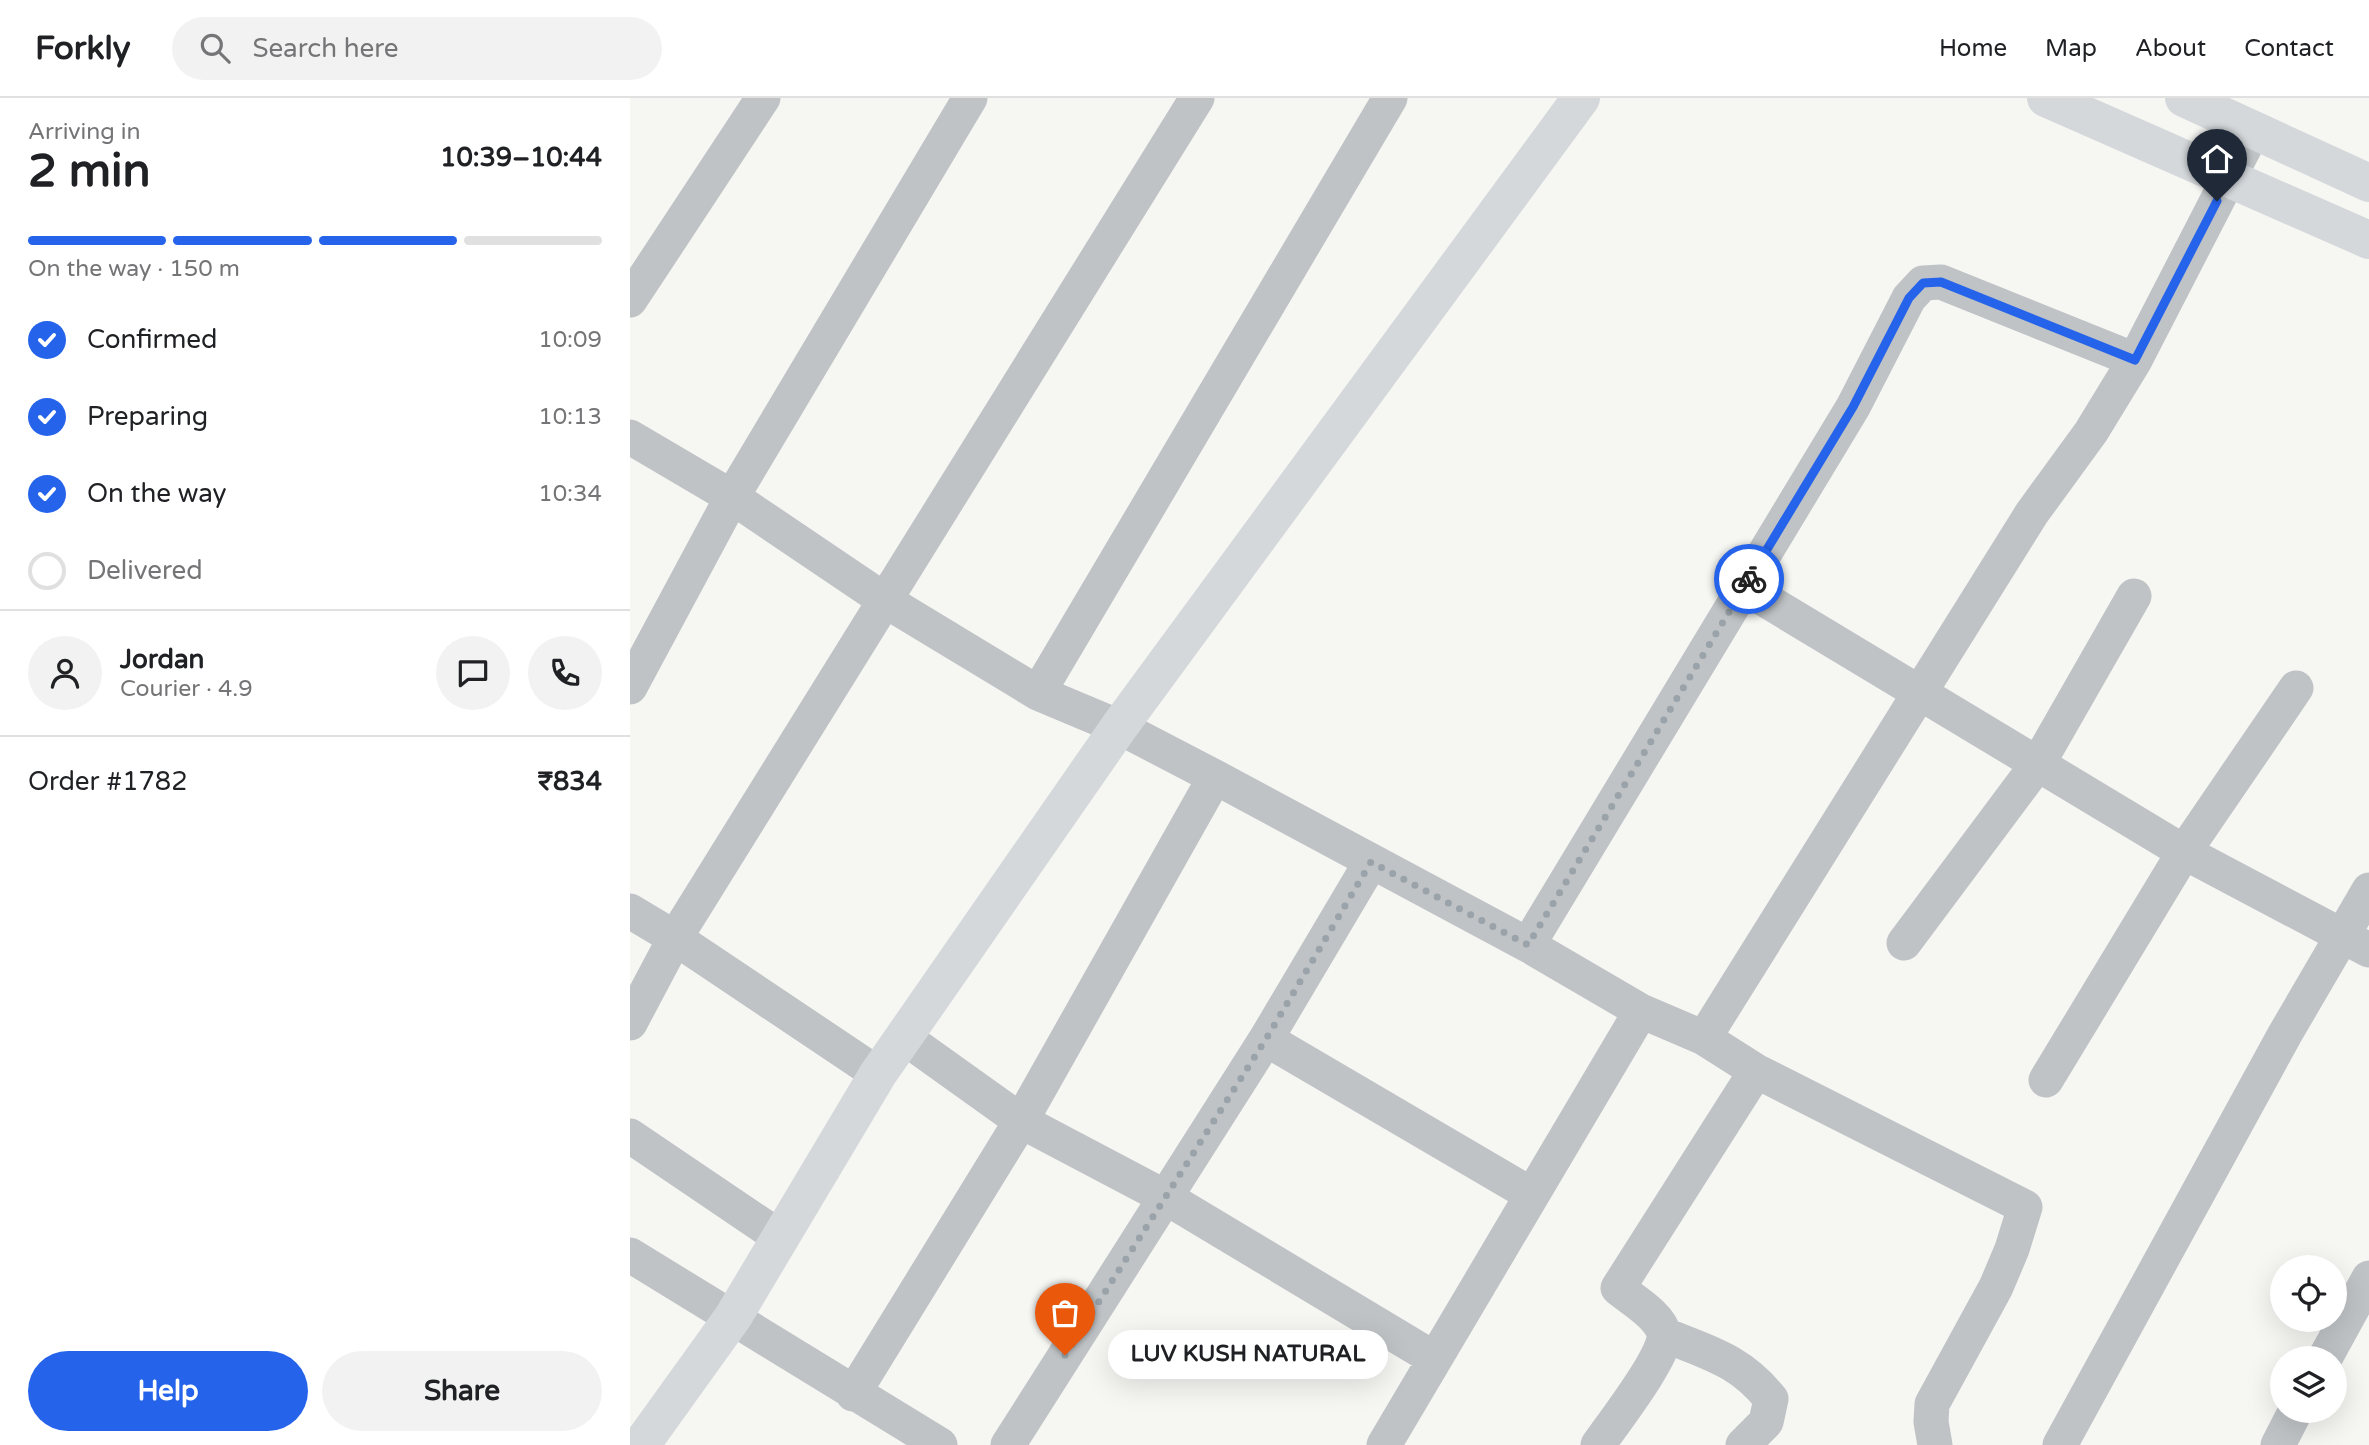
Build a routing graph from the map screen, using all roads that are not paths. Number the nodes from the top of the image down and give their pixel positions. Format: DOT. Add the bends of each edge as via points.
graph roads {
  1 [pos="763,98"];
  2 [pos="970,98"];
  3 [pos="1197,98"];
  4 [pos="1390,98"];
  5 [pos="2046,98"];
  6 [pos="2184,98"];
  7 [pos="1574,100"];
  8 [pos="2254,129"];
  9 [pos="2228,179"];
  10 [pos="2369,183"];
  11 [pos="2369,240"];
  12 [pos="630,300"];
  13 [pos="2135,360"];
  14 [pos="630,437"];
  15 [pos="732,497"];
  16 [pos="1744,587"];
  17 [pos="2134,596"];
  18 [pos="886,601"];
  19 [pos="630,687"];
  20 [pos="2296,688"];
  21 [pos="1919,693"];
  22 [pos="1038,694"];
  23 [pos="1119,727"];
  24 [pos="2039,762"];
  25 [pos="1215,777"];
  26 [pos="2184,852"];
  27 [pos="1371,862"];
  28 [pos="2369,890"];
  29 [pos="630,911"];
  30 [pos="675,937"];
  31 [pos="1903,943"];
  32 [pos="2356,943"];
  33 [pos="1528,945"];
  34 [pos="1641,1011"];
  35 [pos="630,1023"];
  36 [pos="905,1038"];
  37 [pos="1704,1038"];
  38 [pos="1266,1039"];
  39 [pos="1756,1070"];
  40 [pos="878,1074"];
  41 [pos="2046,1080"];
  42 [pos="1021,1121"];
  43 [pos="630,1136"];
  44 [pos="1532,1195"];
  45 [pos="1166,1197"];
  46 [pos="781,1238"];
  47 [pos="630,1255"];
  48 [pos="2369,1278"];
  49 [pos="733,1317"];
  50 [pos="1665,1335"];
  51 [pos="2332,1346"];
  52 [pos="1435,1359"];
  53 [pos="853,1394"];
  54 [pos="2289,1423"];
  55 [pos="641,1445"];
  56 [pos="940,1445"];
  57 [pos="1008,1445"];
  58 [pos="1384,1445"];
  59 [pos="1598,1445"];
  60 [pos="1743,1445"];
  61 [pos="1935,1445"];
  62 [pos="2060,1445"];
  63 [pos="2278,1445"];
  1 -- 12 [label="street"];
  2 -- 15 [label="street"];
  3 -- 18 [label="street"];
  4 -- 22 [label="street"];
  5 -- 9 [label="street"];
  6 -- 8 [label="street"];
  7 -- 23 [label="street"];
  8 -- 9 [label="street"];
  8 -- 10 [label="street"];
  9 -- 11 [label="street"];
  9 -- 13 [label="street"];
  13 -- 16 [label="street" via="1941,282 1923,283 1909,298 1853,407"];
  13 -- 21 [label="street"];
  14 -- 15 [label="street"];
  15 -- 18 [label="street"];
  15 -- 19 [label="street"];
  16 -- 21 [label="street"];
  16 -- 33 [label="street"];
  17 -- 24 [label="street"];
  18 -- 22 [label="street"];
  18 -- 30 [label="street"];
  20 -- 26 [label="street"];
  21 -- 24 [label="street"];
  21 -- 37 [label="street"];
  22 -- 23 [label="street"];
  23 -- 25 [label="street"];
  23 -- 36 [label="street"];
  24 -- 26 [label="street"];
  24 -- 31 [label="street"];
  25 -- 27 [label="street"];
  25 -- 42 [label="street"];
  26 -- 32 [label="street"];
  26 -- 41 [label="street"];
  27 -- 33 [label="street"];
  27 -- 38 [label="street"];
  28 -- 32 [label="street"];
  29 -- 30 [label="street"];
  30 -- 35 [label="street"];
  30 -- 40 [label="street"];
  32 -- 62 [label="street" via="2285,1034"];
  33 -- 34 [label="street"];
  34 -- 37 [label="street"];
  34 -- 44 [label="street"];
  36 -- 40 [label="street"];
  36 -- 42 [label="street"];
  37 -- 39 [label="street"];
  38 -- 44 [label="street"];
  38 -- 45 [label="street"];
  39 -- 50 [label="street" via="1618,1289 1657,1321"];
  39 -- 61 [label="street" via="2025,1208 1996,1287 1932,1404"];
  40 -- 46 [label="street"];
  42 -- 45 [label="street"];
  42 -- 53 [label="street"];
  43 -- 46 [label="street"];
  44 -- 52 [label="street"];
  45 -- 52 [label="street"];
  45 -- 57 [label="street"];
  46 -- 49 [label="street"];
  47 -- 49 [label="street"];
  48 -- 51 [label="street"];
  49 -- 53 [label="street"];
  49 -- 55 [label="street"];
  50 -- 59 [label="street" via="1661,1354"];
  50 -- 60 [label="street" via="1735,1364 1771,1399 1766,1422"];
  52 -- 58 [label="street"];
  53 -- 56 [label="street"];
  54 -- 63 [label="street"];
}
